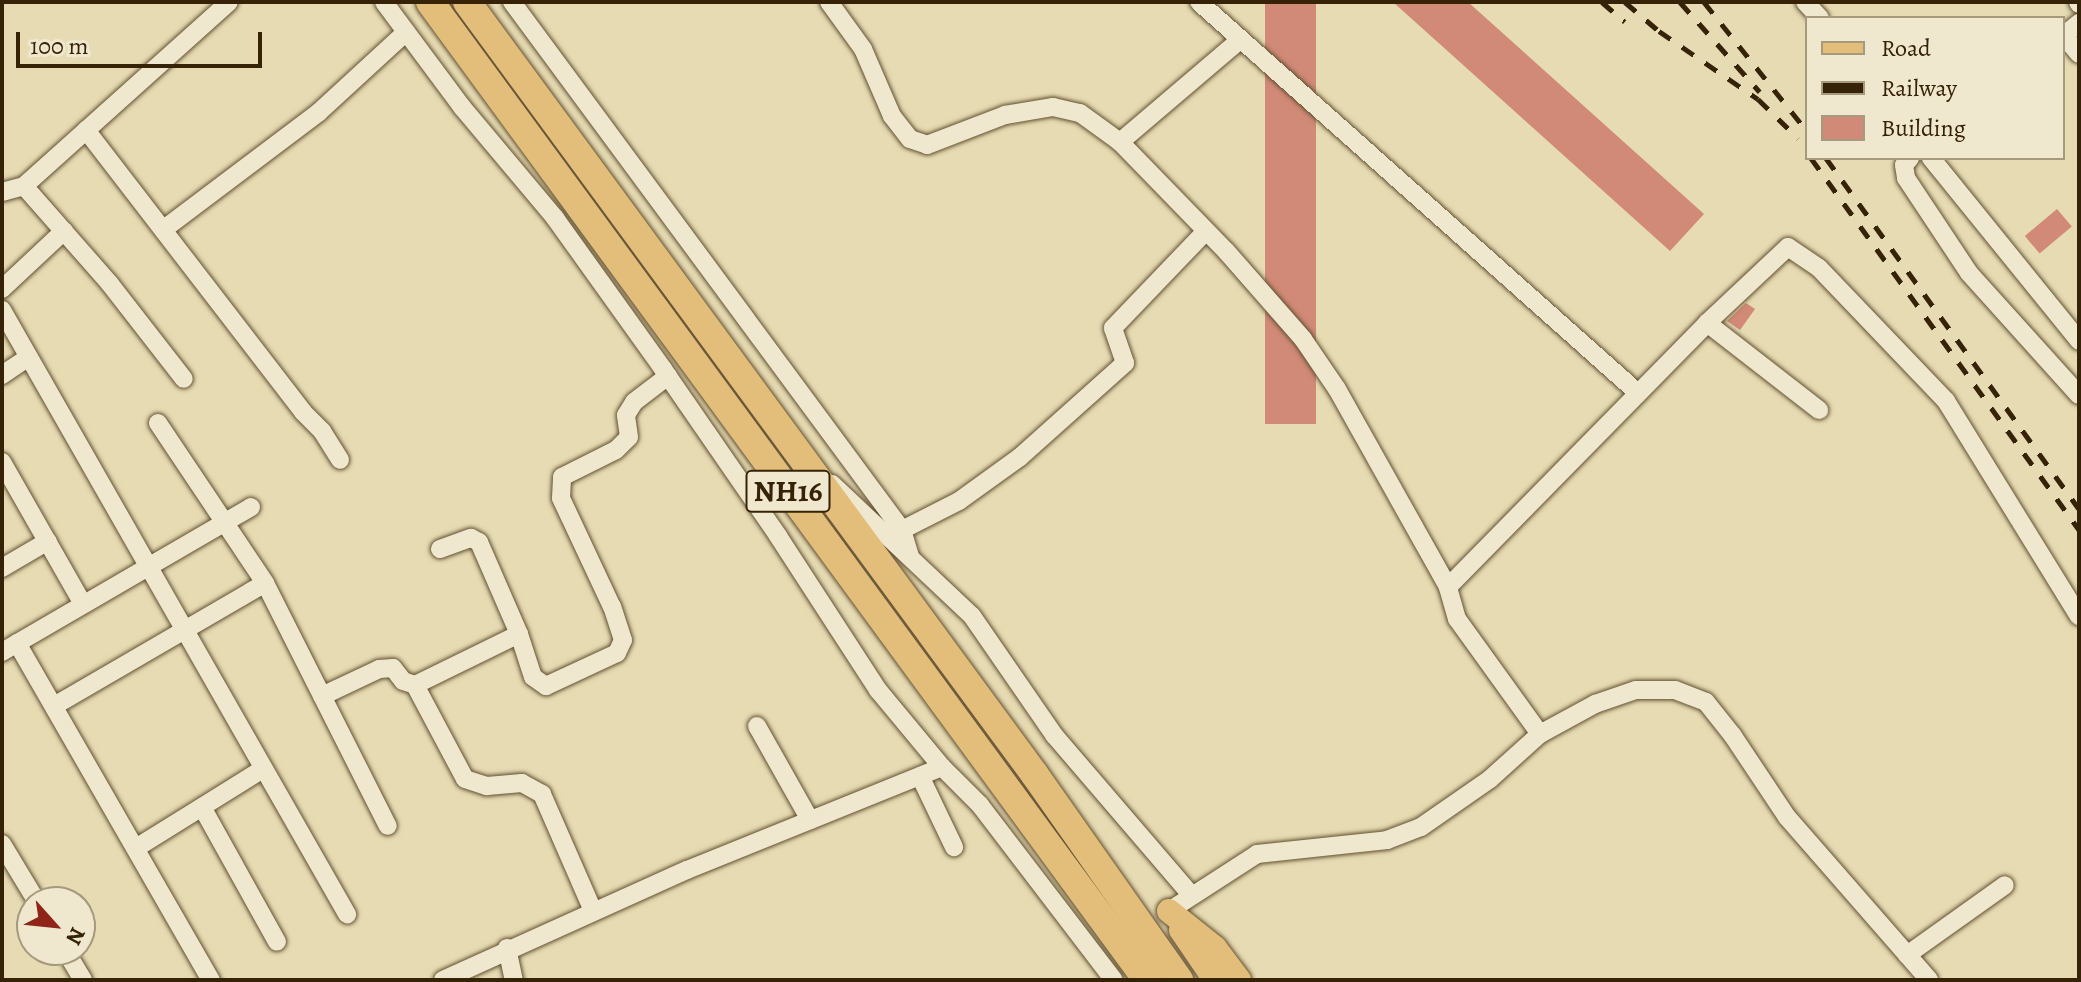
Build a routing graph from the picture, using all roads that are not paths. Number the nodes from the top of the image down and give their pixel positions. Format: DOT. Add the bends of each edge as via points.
graph roads {
  1 [pos="229,2"];
  2 [pos="384,2"];
  3 [pos="430,2"];
  4 [pos="467,2"];
  5 [pos="512,2"];
  6 [pos="829,2"];
  7 [pos="1199,2"];
  8 [pos="406,32"];
  9 [pos="2065,38"];
  10 [pos="1240,40"];
  11 [pos="2079,54"];
  12 [pos="86,130"];
  13 [pos="1120,142"];
  14 [pos="1908,160"];
  15 [pos="1933,160"];
  16 [pos="24,186"];
  17 [pos="2,192"];
  18 [pos="164,229"];
  19 [pos="64,231"];
  20 [pos="1206,231"];
  21 [pos="2,289"];
  22 [pos="2,310"];
  23 [pos="1707,323"];
  24 [pos="2079,341"];
  25 [pos="29,357"];
  26 [pos="2,375"];
  27 [pos="668,376"];
  28 [pos="184,379"];
  29 [pos="1638,393"];
  30 [pos="2079,395"];
  31 [pos="1819,410"];
  32 [pos="158,423"];
  33 [pos="340,460"];
  34 [pos="806,461"];
  35 [pos="4,472"];
  36 [pos="251,507"];
  37 [pos="225,522"];
  38 [pos="902,530"];
  39 [pos="48,541"];
  40 [pos="440,549"];
  41 [pos="910,556"];
  42 [pos="148,566"];
  43 [pos="2,568"];
  44 [pos="265,583"];
  45 [pos="1448,587"];
  46 [pos="83,604"];
  47 [pos="2079,616"];
  48 [pos="185,630"];
  49 [pos="519,634"];
  50 [pos="10,647"];
  51 [pos="415,685"];
  52 [pos="322,696"];
  53 [pos="54,706"];
  54 [pos="757,726"];
  55 [pos="1540,734"];
  56 [pos="942,767"];
  57 [pos="263,769"];
  58 [pos="920,776"];
  59 [pos="202,807"];
  60 [pos="810,820"];
  61 [pos="388,826"];
  62 [pos="2,844"];
  63 [pos="954,847"];
  64 [pos="136,848"];
  65 [pos="2005,885"];
  66 [pos="27,886"];
  67 [pos="1191,895"];
  68 [pos="593,911"];
  69 [pos="1169,911"];
  70 [pos="347,914"];
  71 [pos="1139,926"];
  72 [pos="277,942"];
  73 [pos="507,948"];
  74 [pos="1907,955"];
  75 [pos="211,980"];
  76 [pos="443,980"];
  77 [pos="514,980"];
  78 [pos="1114,980"];
  79 [pos="1147,980"];
  80 [pos="1179,980"];
  81 [pos="1215,980"];
  82 [pos="1239,980"];
  83 [pos="1929,980"];
  1 -- 12 [label="street"];
  2 -- 8 [label="street"];
  3 -- 79 [label="highway, NH16"];
  4 -- 34 [label="highway, NH16"];
  5 -- 38 [label="street"];
  6 -- 13 [label="street" via="863,49 892,116 910,139 927,145 1005,115 1053,107 1080,113"];
  7 -- 10 [label="street"];
  8 -- 18 [label="street" via="319,112"];
  8 -- 27 [label="street" via="555,218"];
  9 -- 11 [label="street"];
  10 -- 13 [label="street"];
  10 -- 29 [label="street"];
  12 -- 16 [label="street"];
  12 -- 18 [label="street"];
  13 -- 20 [label="street"];
  14 -- 30 [label="street" via="1906,178 1969,273"];
  15 -- 24 [label="street"];
  16 -- 17 [label="street"];
  16 -- 19 [label="street"];
  18 -- 33 [label="street"];
  19 -- 21 [label="street"];
  19 -- 28 [label="street"];
  20 -- 38 [label="street" via="1113,328 1125,363 1020,457 959,501"];
  20 -- 45 [label="street" via="1303,339 1337,389"];
  22 -- 25 [label="street"];
  23 -- 29 [label="street"];
  23 -- 31 [label="street"];
  23 -- 47 [label="street" via="1788,247 1804,255 1946,401"];
  25 -- 26 [label="street"];
  25 -- 42 [label="street"];
  27 -- 49 [label="street" via="634,402 626,415 629,437 616,450 562,477 561,498 623,640 617,653 546,686 533,677"];
  27 -- 56 [label="street" via="878,690"];
  29 -- 45 [label="street"];
  32 -- 37 [label="street"];
  34 -- 41 [label="street"];
  34 -- 71 [label="highway, NH16"];
  35 -- 39 [label="street"];
  36 -- 37 [label="street"];
  37 -- 42 [label="street"];
  37 -- 44 [label="street"];
  38 -- 41 [label="street"];
  39 -- 43 [label="street"];
  39 -- 46 [label="street"];
  40 -- 49 [label="street" via="471,538 479,542"];
  41 -- 67 [label="street" via="972,616 1054,735"];
  42 -- 46 [label="street"];
  42 -- 48 [label="street"];
  44 -- 48 [label="street"];
  44 -- 52 [label="street"];
  45 -- 55 [label="street" via="1457,619"];
  46 -- 50 [label="street"];
  48 -- 53 [label="street"];
  48 -- 57 [label="street"];
  49 -- 51 [label="street"];
  50 -- 53 [label="street"];
  51 -- 52 [label="street" via="403,681 393,668 379,669"];
  51 -- 68 [label="street" via="465,779 487,786 522,783 542,794"];
  52 -- 61 [label="street"];
  53 -- 64 [label="street"];
  54 -- 60 [label="street"];
  55 -- 67 [label="street" via="1490,779 1421,827 1387,840 1257,854"];
  55 -- 74 [label="street" via="1595,704 1636,690 1675,690 1706,702 1787,817"];
  56 -- 58 [label="street"];
  56 -- 78 [label="street" via="989,815"];
  57 -- 59 [label="street"];
  57 -- 70 [label="street"];
  58 -- 60 [label="street"];
  58 -- 63 [label="street"];
  59 -- 64 [label="street"];
  59 -- 72 [label="street"];
  60 -- 68 [label="street"];
  62 -- 66 [label="street"];
  64 -- 75 [label="street"];
  65 -- 74 [label="street"];
  67 -- 69 [label="street"];
  68 -- 73 [label="street"];
  69 -- 71 [label="main road"];
  69 -- 81 [label="main road"];
  69 -- 82 [label="main road" via="1215,948"];
  71 -- 80 [label="highway, NH16"];
  73 -- 76 [label="street"];
  73 -- 77 [label="street"];
  74 -- 83 [label="street"];
}
